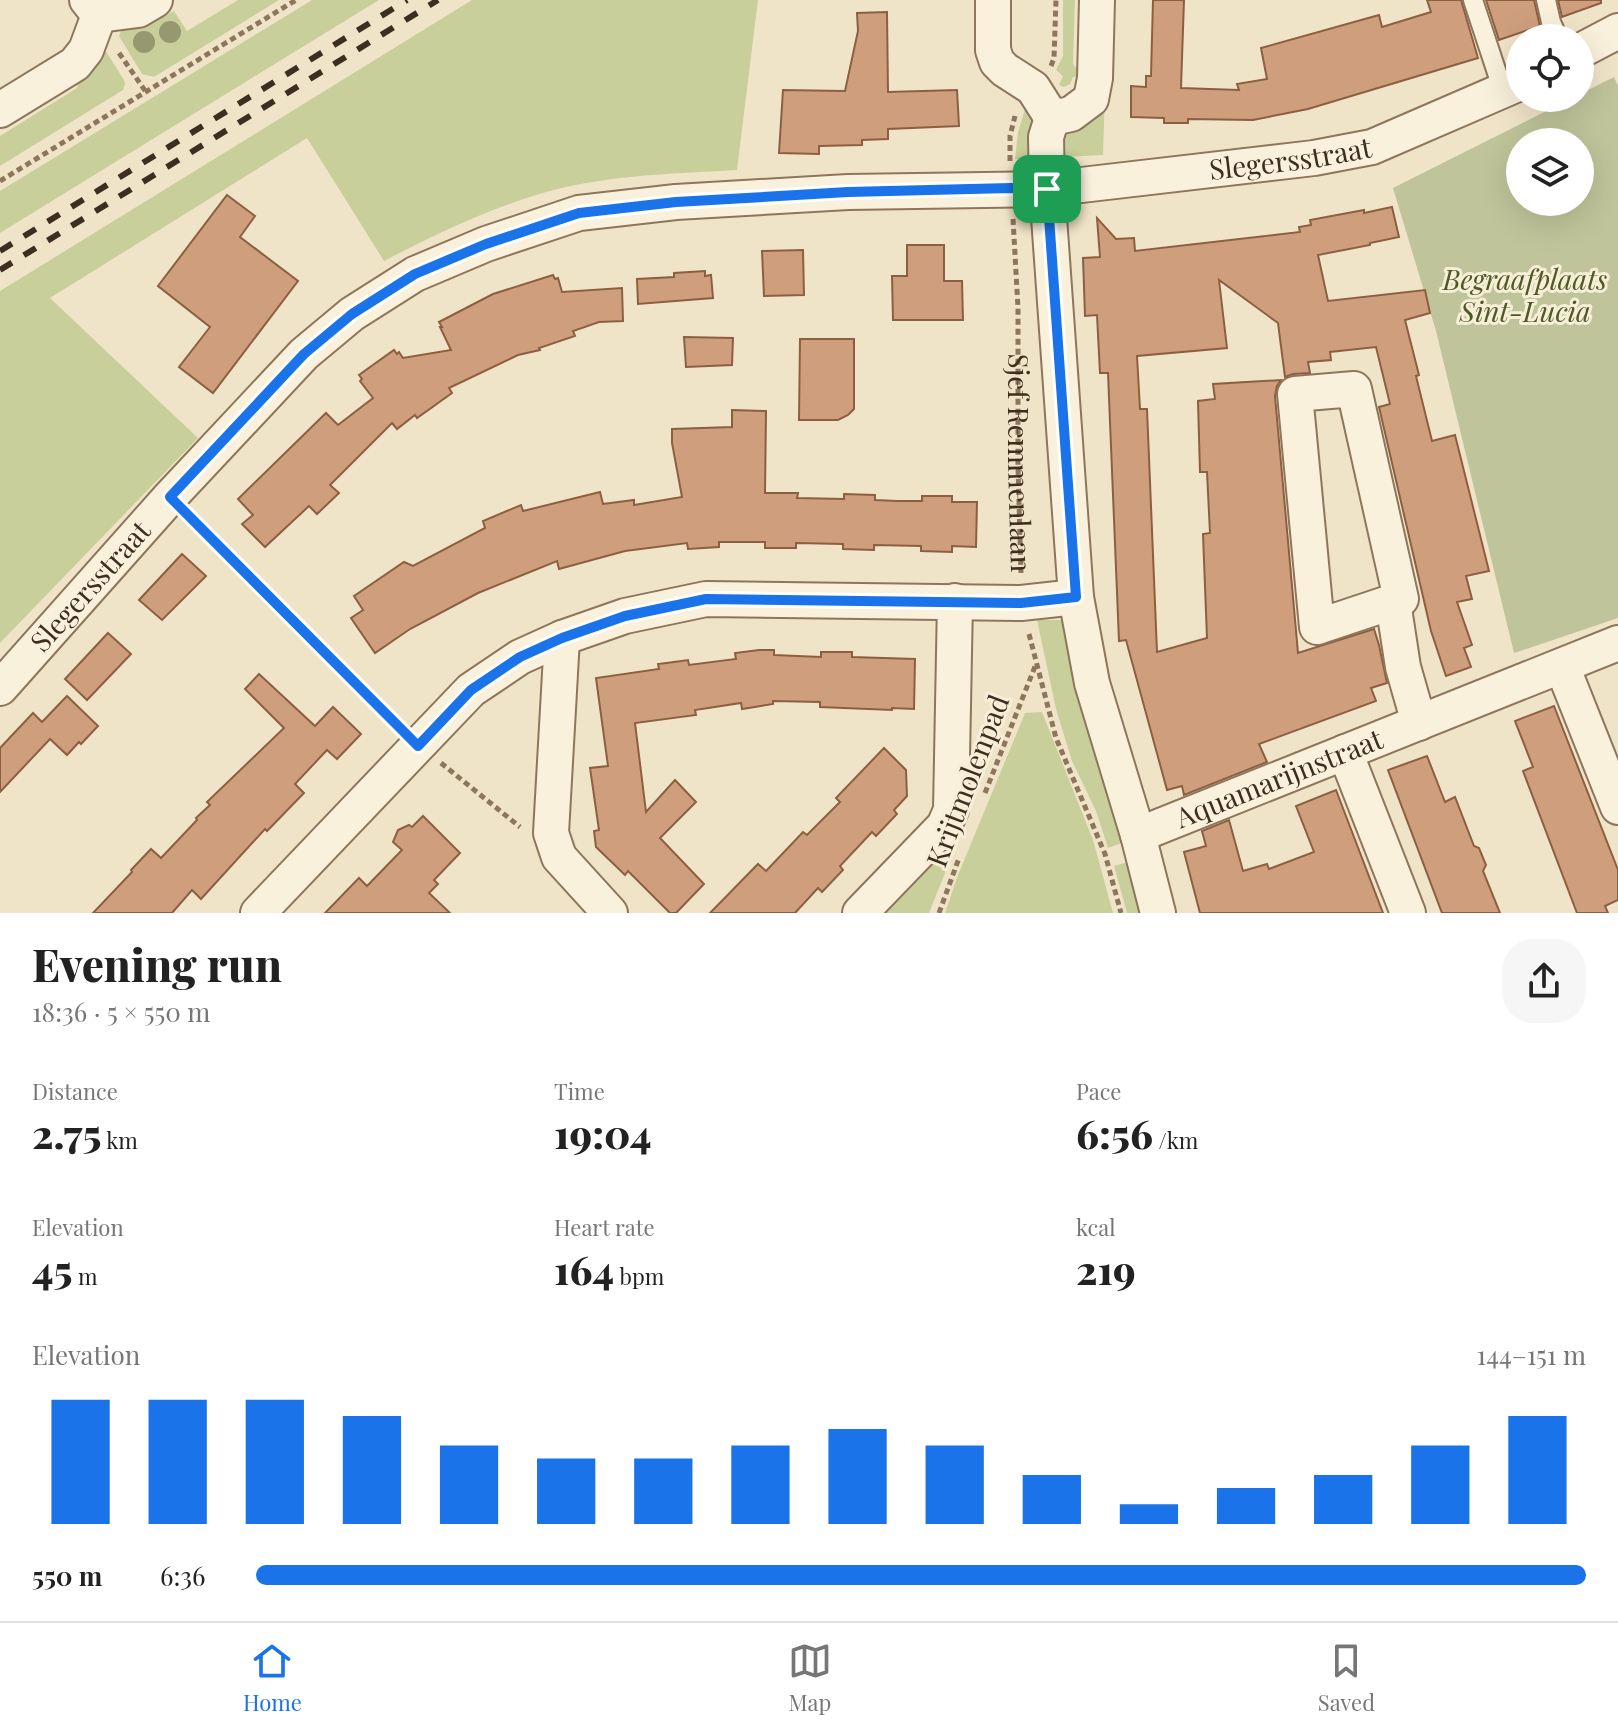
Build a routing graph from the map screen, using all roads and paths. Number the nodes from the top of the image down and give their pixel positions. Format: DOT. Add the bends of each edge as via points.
graph roads {
  1 [pos="155,0"];
  2 [pos="296,0"];
  3 [pos="993,0"];
  4 [pos="1097,0"];
  5 [pos="1473,0"];
  6 [pos="1546,0"];
  7 [pos="93,8"];
  8 [pos="1552,24"];
  9 [pos="1618,31"];
  10 [pos="1594,44"];
  11 [pos="1506,74"];
  12 [pos="1506,90"];
  13 [pos="0,110"];
  14 [pos="1052,118"];
  15 [pos="0,181"];
  16 [pos="1011,188"];
  17 [pos="1047,189"];
  18 [pos="170,497"];
  19 [pos="1076,597"];
  20 [pos="955,601"];
  21 [pos="1393,602"];
  22 [pos="1021,603"];
  23 [pos="562,638"];
  24 [pos="1618,643"];
  25 [pos="1036,664"];
  26 [pos="1562,666"];
  27 [pos="3,679"];
  28 [pos="1419,723"];
  29 [pos="418,746"];
  30 [pos="1345,752"];
  31 [pos="981,803"];
  32 [pos="1618,807"];
  33 [pos="1138,835"];
  34 [pos="964,845"];
  35 [pos="559,857"];
  36 [pos="258,913"];
  37 [pos="610,913"];
  38 [pos="860,913"];
  39 [pos="939,913"];
  40 [pos="1121,913"];
  41 [pos="1158,913"];
  42 [pos="1408,913"];
  1 -- 7 [label="street" via="138,10"];
  2 -- 15 [label="path"];
  3 -- 14 [label="street" via="997,62 1033,88"];
  4 -- 14 [label="street" via="1091,99 1071,114"];
  5 -- 11 [label="lane"];
  6 -- 8 [label="lane"];
  7 -- 13 [label="street" via="86,50 75,64"];
  9 -- 10 [label="street"];
  12 -- 17 [label="street, Slegersstraat" via="1372,147"];
  14 -- 17 [label="street" via="1046,137"];
  16 -- 17 [label="street, Slegersstraat"];
  16 -- 18 [label="street, Slegersstraat" via="662,203 579,213 486,244 415,274 352,314 304,354"];
  16 -- 22 [label="path, Sjef Remmenlaan" via="1018,308"];
  17 -- 19 [label="street, Sjef Remmenlaan"];
  18 -- 27 [label="street, Slegersstraat"];
  18 -- 29 [label="path"];
  19 -- 22 [label="street"];
  19 -- 33 [label="street, Sjef Remmenlaan" via="1092,683"];
  20 -- 22 [label="street"];
  20 -- 23 [label="street" via="706,599 625,616"];
  20 -- 38 [label="street" via="951,810 944,826"];
  21 -- 21 [label="street, Aquamarijnstraat" via="1317,627 1295,394 1354,389 1401,599"];
  21 -- 28 [label="street, Aquamarijnstraat"];
  22 -- 25 [label="path, Sjef Remmenlaan"];
  23 -- 29 [label="street" via="520,657 471,690"];
  23 -- 35 [label="street" via="551,833"];
  24 -- 26 [label="street, Aquamarijnstraat"];
  25 -- 31 [label="path, Krijtmolenpad"];
  25 -- 40 [label="path, Sjef Remmenlaan" via="1056,738 1105,854"];
  26 -- 28 [label="street, Aquamarijnstraat"];
  26 -- 32 [label="street"];
  28 -- 30 [label="street, Aquamarijnstraat"];
  29 -- 35 [label="path"];
  29 -- 36 [label="street"];
  30 -- 33 [label="street, Aquamarijnstraat"];
  30 -- 42 [label="street"];
  33 -- 41 [label="street, Sjef Remmenlaan"];
  34 -- 39 [label="path, Krijtmolenpad"];
  35 -- 37 [label="street"];
}
